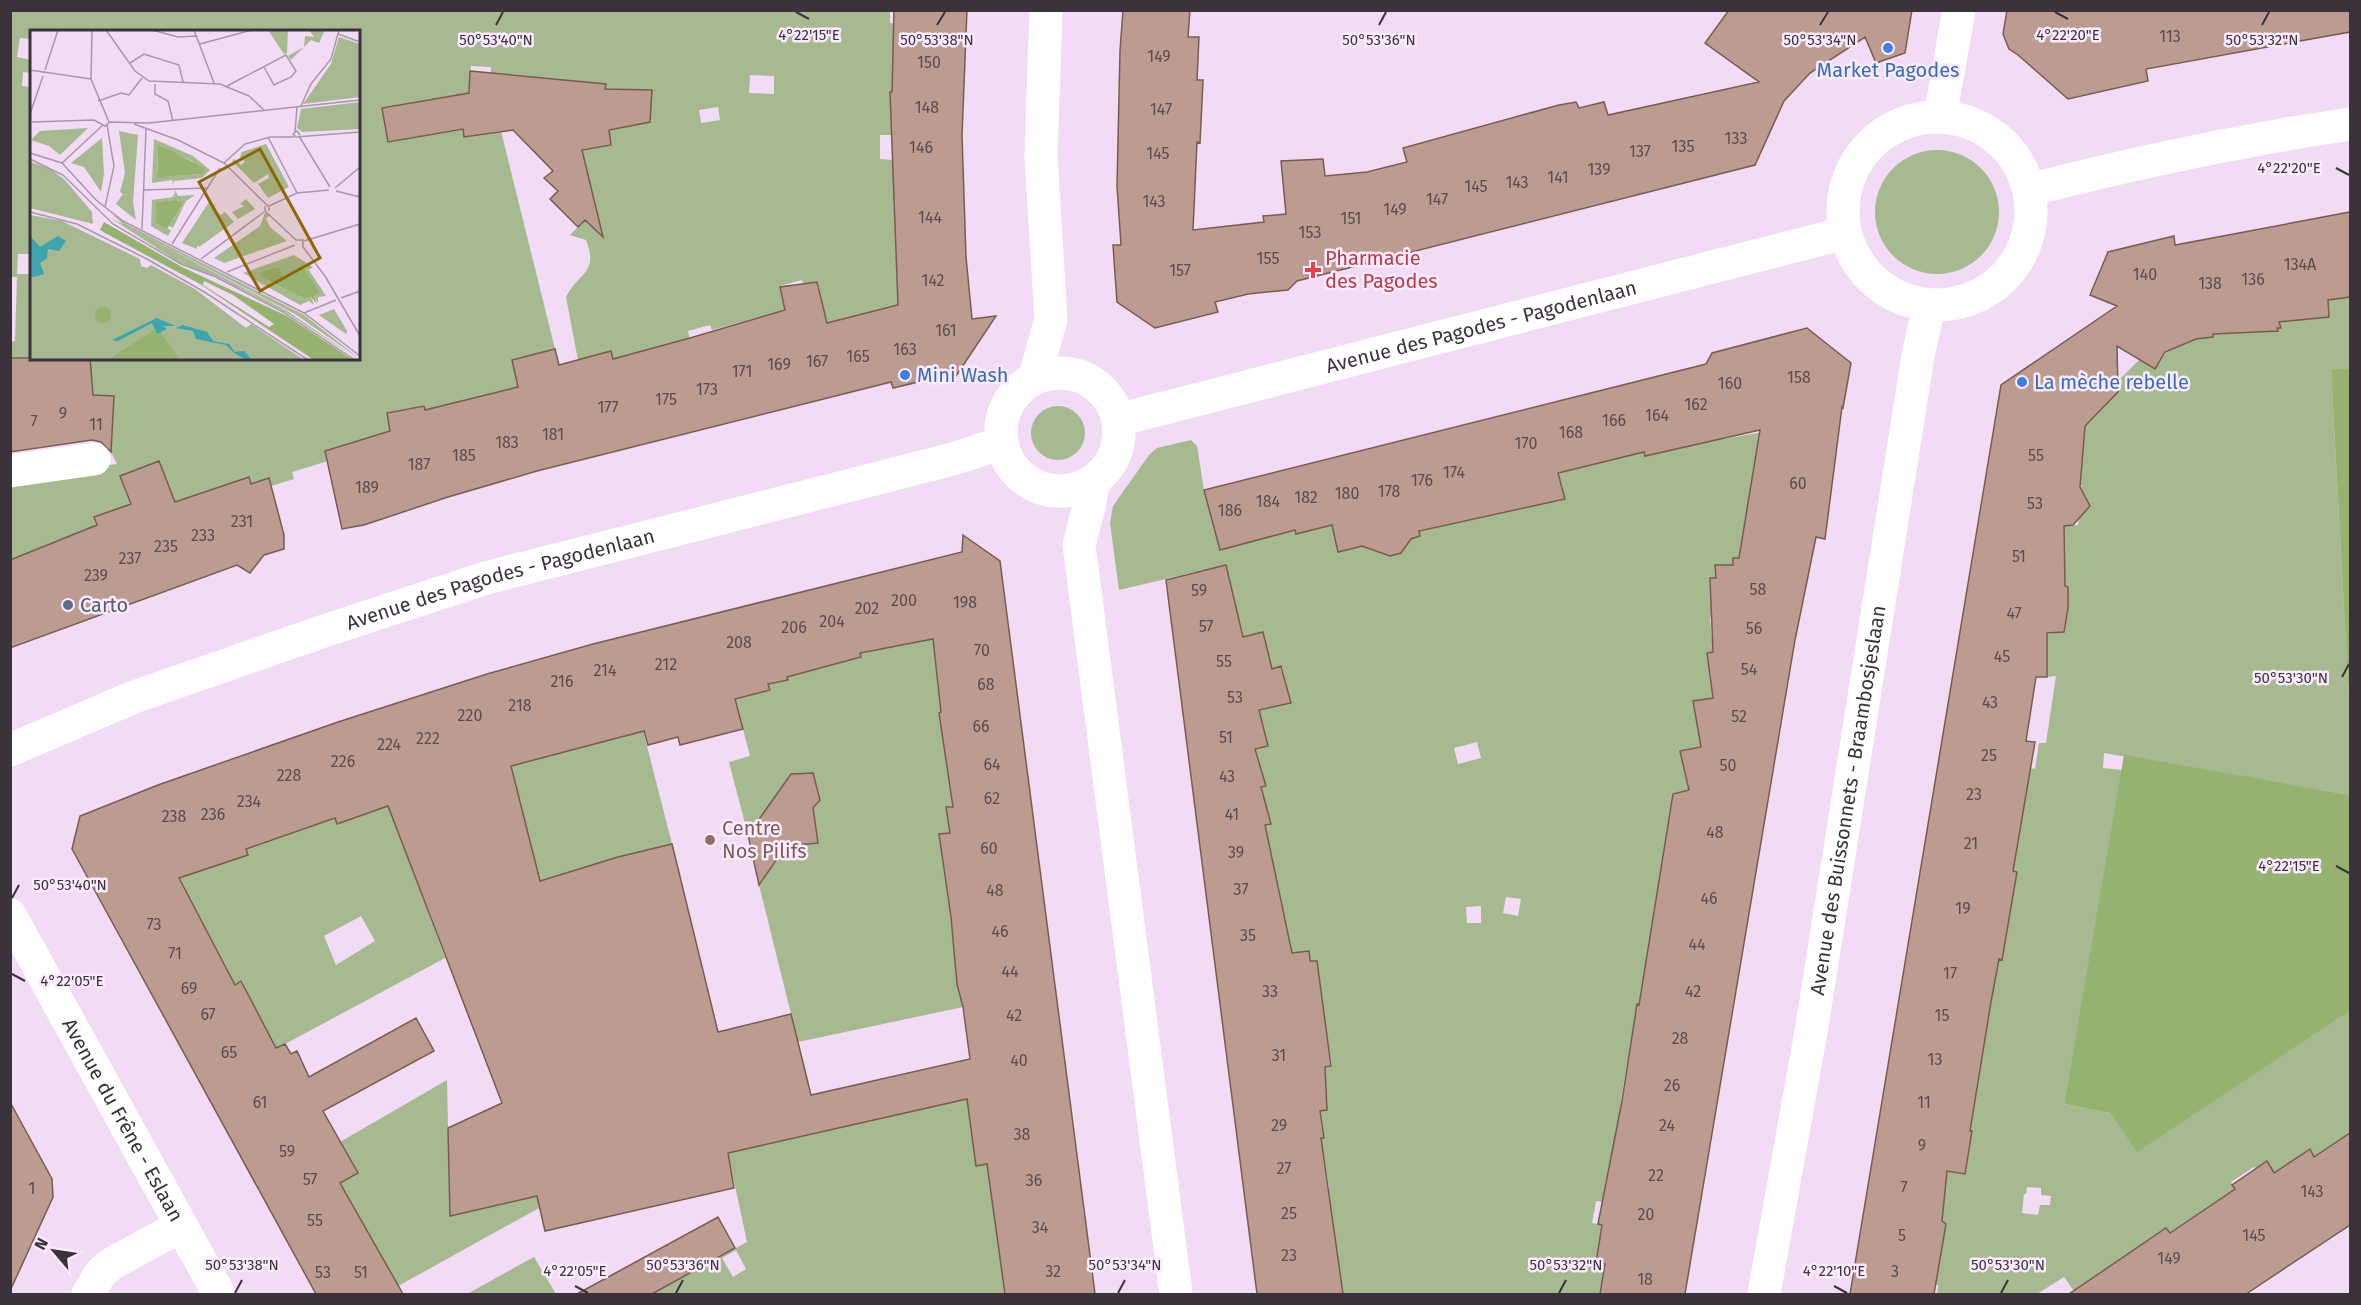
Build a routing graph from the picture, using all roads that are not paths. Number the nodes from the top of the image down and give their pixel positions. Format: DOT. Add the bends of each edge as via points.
graph roads {
  1 [pos="1046,10"];
  2 [pos="1959,10"];
  3 [pos="1940,117"];
  4 [pos="2350,124"];
  5 [pos="2029,190"];
  6 [pos="1845,233"];
  7 [pos="1929,306"];
  8 [pos="1051,320"];
  9 [pos="1078,376"];
  10 [pos="1034,379"];
  11 [pos="1118,420"];
  12 [pos="1002,443"];
  13 [pos="94,459"];
  14 [pos="10,471"];
  15 [pos="1093,482"];
  16 [pos="1045,490"];
  17 [pos="1079,545"];
  18 [pos="10,750"];
  19 [pos="10,915"];
  20 [pos="181,1226"];
  21 [pos="88,1294"];
  22 [pos="219,1294"];
  23 [pos="1176,1294"];
  24 [pos="1764,1294"];
  1 -- 8 [label="street" via="1041,156"];
  2 -- 3 [label="street"];
  3 -- 5 [label="street" via="1987,131 2006,147"];
  3 -- 6 [label="street" via="1898,125 1864,151 1845,190"];
  4 -- 5 [label="street" via="2080,176"];
  5 -- 7 [label="street" via="2027,240 2016,263 1999,282 1978,296 1954,304"];
  6 -- 7 [label="street" via="1866,274 1885,290"];
  6 -- 11 [label="street, Avenue des Pagodes - Pagodenlaan"];
  7 -- 24 [label="street, Avenue des Buissonnets - Braambosjeslaan" via="1812,1026"];
  8 -- 9 [label="street"];
  8 -- 10 [label="street"];
  9 -- 10 [label="street" via="1048,374"];
  9 -- 11 [label="street" via="1104,392"];
  10 -- 12 [label="street" via="1011,399 1004,413"];
  11 -- 15 [label="street" via="1118,448 1104,473"];
  12 -- 16 [label="street" via="1010,464 1025,480"];
  12 -- 18 [label="street, Avenue des Pagodes - Pagodenlaan" via="953,459 486,578 134,697"];
  13 -- 14 [label="street"];
  15 -- 16 [label="street" via="1062,492"];
  15 -- 17 [label="street"];
  16 -- 17 [label="street"];
  17 -- 23 [label="street"];
  19 -- 20 [label="street, Avenue du Frêne - Eslaan"];
  20 -- 21 [label="street" via="111,1264"];
  20 -- 22 [label="street, Avenue du Frêne - Eslaan"];
}
